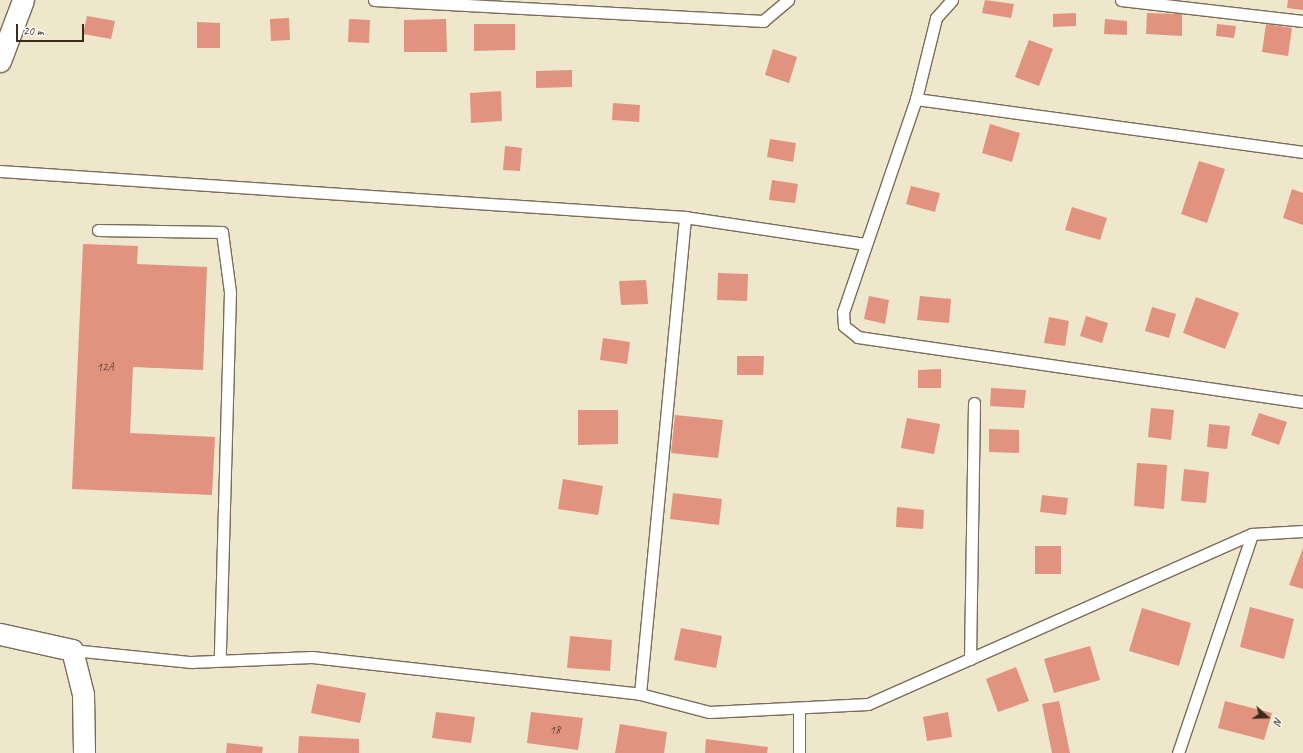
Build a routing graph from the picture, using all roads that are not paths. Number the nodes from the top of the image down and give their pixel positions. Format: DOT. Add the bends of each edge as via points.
graph roads {
  1 [pos="23,0"];
  2 [pos="374,0"];
  3 [pos="788,0"];
  4 [pos="952,0"];
  5 [pos="1121,0"];
  6 [pos="1303,21"];
  7 [pos="6,27"];
  8 [pos="0,61"];
  9 [pos="916,99"];
  10 [pos="1303,152"];
  11 [pos="0,171"];
  12 [pos="684,217"];
  13 [pos="98,230"];
  14 [pos="866,244"];
  15 [pos="1303,402"];
  16 [pos="974,403"];
  17 [pos="1303,531"];
  18 [pos="1252,534"];
  19 [pos="0,634"];
  20 [pos="72,650"];
  21 [pos="970,659"];
  22 [pos="220,660"];
  23 [pos="640,694"];
  24 [pos="799,708"];
  25 [pos="84,753"];
  26 [pos="799,753"];
  27 [pos="1178,753"];
  1 -- 7 [label="street"];
  2 -- 3 [label="lane" via="763,22"];
  4 -- 9 [label="lane" via="936,18"];
  5 -- 6 [label="lane"];
  7 -- 8 [label="street"];
  9 -- 10 [label="lane"];
  9 -- 14 [label="lane"];
  11 -- 12 [label="lane"];
  12 -- 14 [label="lane"];
  12 -- 23 [label="lane"];
  13 -- 22 [label="lane" via="222,232 230,292"];
  14 -- 15 [label="lane" via="843,312 844,326 858,337"];
  16 -- 21 [label="lane"];
  17 -- 18 [label="lane"];
  18 -- 21 [label="lane"];
  18 -- 27 [label="lane"];
  19 -- 20 [label="street"];
  20 -- 22 [label="lane" via="191,662"];
  20 -- 25 [label="street" via="83,694"];
  21 -- 24 [label="lane" via="868,704"];
  22 -- 23 [label="lane" via="312,657"];
  23 -- 24 [label="lane" via="709,712"];
  24 -- 26 [label="lane"];
}
